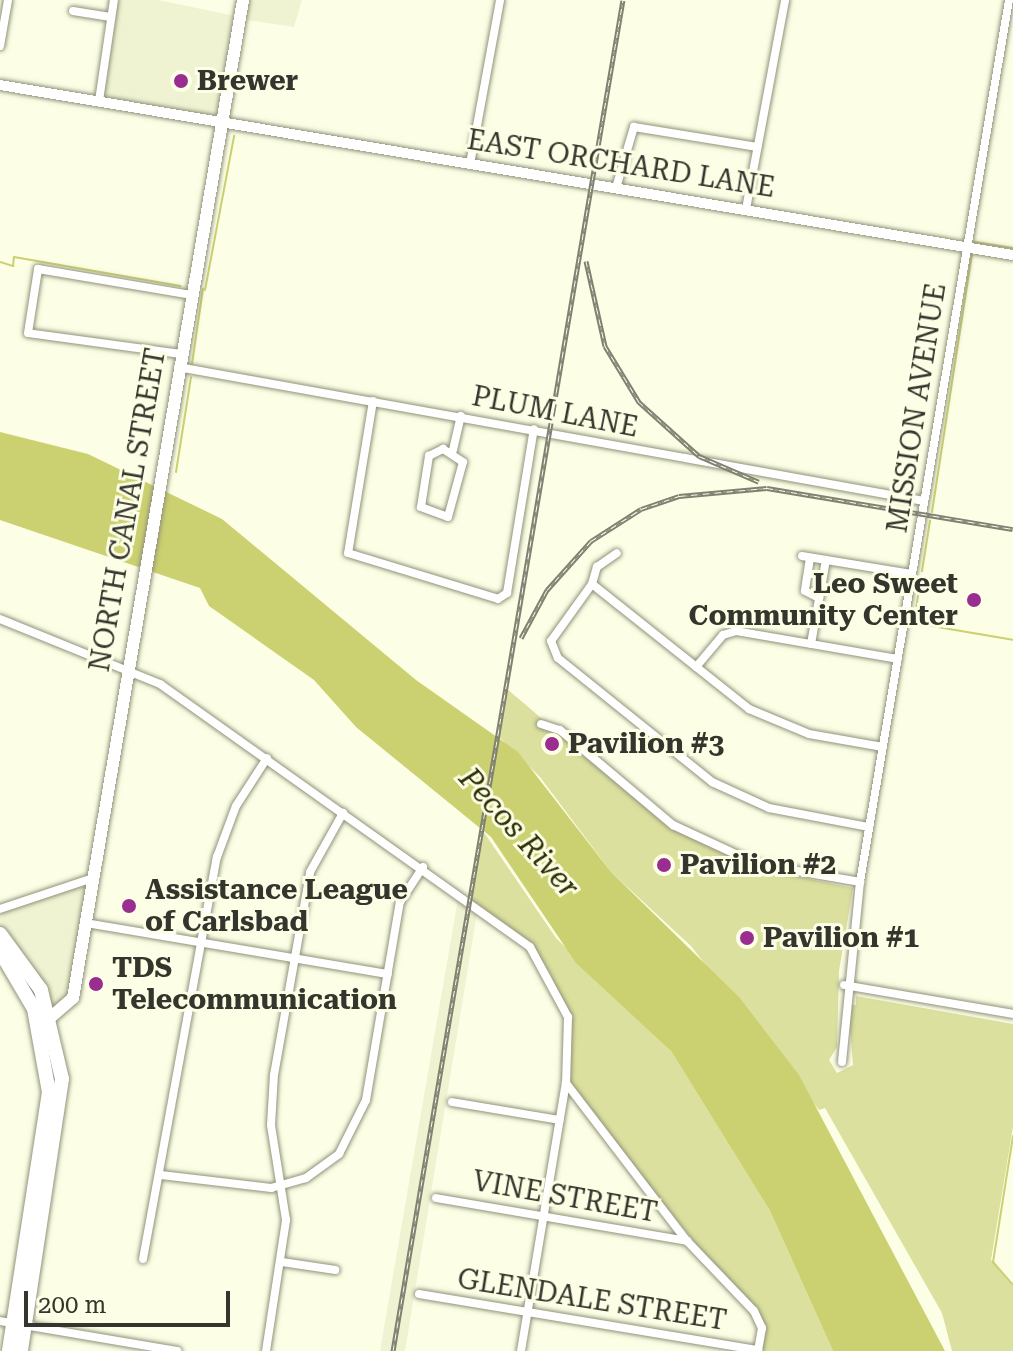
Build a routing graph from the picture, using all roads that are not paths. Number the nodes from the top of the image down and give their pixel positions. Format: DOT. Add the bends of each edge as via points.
graph roads {
  1 [pos="8,0"];
  2 [pos="114,0"];
  3 [pos="243,0"];
  4 [pos="500,0"];
  5 [pos="785,0"];
  6 [pos="1009,0"];
  7 [pos="73,11"];
  8 [pos="111,17"];
  9 [pos="0,46"];
  10 [pos="0,85"];
  11 [pos="99,101"];
  12 [pos="222,121"];
  13 [pos="757,147"];
  14 [pos="470,164"];
  15 [pos="616,188"];
  16 [pos="746,209"];
  17 [pos="966,247"];
  18 [pos="1013,255"];
  19 [pos="191,295"];
  20 [pos="180,361"];
  21 [pos="373,401"];
  22 [pos="461,416"];
  23 [pos="534,429"];
  24 [pos="453,450"];
  25 [pos="924,501"];
  26 [pos="617,553"];
  27 [pos="826,560"];
  28 [pos="912,574"];
  29 [pos="592,584"];
  30 [pos="819,598"];
  31 [pos="0,619"];
  32 [pos="811,644"];
  33 [pos="130,659"];
  34 [pos="898,659"];
  35 [pos="696,667"];
  36 [pos="541,724"];
  37 [pos="883,747"];
  38 [pos="267,758"];
  39 [pos="343,813"];
  40 [pos="869,827"];
  41 [pos="423,867"];
  42 [pos="93,878"];
  43 [pos="860,882"];
  44 [pos="1,906"];
  45 [pos="86,923"];
  46 [pos="0,934"];
  47 [pos="201,943"];
  48 [pos="0,951"];
  49 [pos="294,958"];
  50 [pos="388,974"];
  51 [pos="844,985"];
  52 [pos="1013,1014"];
  53 [pos="51,1017"];
  54 [pos="44,1042"];
  55 [pos="842,1062"];
  56 [pos="566,1083"];
  57 [pos="452,1102"];
  58 [pos="560,1120"];
  59 [pos="161,1175"];
  60 [pos="281,1187"];
  61 [pos="436,1198"];
  62 [pos="544,1216"];
  63 [pos="687,1241"];
  64 [pos="143,1259"];
  65 [pos="282,1262"];
  66 [pos="335,1270"];
  67 [pos="419,1294"];
  68 [pos="528,1312"];
  69 [pos="13,1323"];
  70 [pos="152,1349"];
  71 [pos="758,1350"];
  72 [pos="9,1351"];
  73 [pos="21,1351"];
  74 [pos="177,1351"];
  75 [pos="266,1351"];
  76 [pos="521,1351"];
  1 -- 9 [label="street"];
  2 -- 8 [label="street"];
  3 -- 12 [label="main road, NORTH CANAL STREET"];
  4 -- 14 [label="street"];
  5 -- 13 [label="street"];
  6 -- 17 [label="street, MISSION AVENUE"];
  7 -- 8 [label="street"];
  8 -- 11 [label="street"];
  10 -- 11 [label="street, EAST ORCHARD LANE"];
  11 -- 12 [label="street, EAST ORCHARD LANE"];
  12 -- 14 [label="street, EAST ORCHARD LANE"];
  12 -- 19 [label="main road, NORTH CANAL STREET"];
  13 -- 15 [label="street" via="634,127"];
  13 -- 16 [label="street"];
  14 -- 15 [label="street, EAST ORCHARD LANE"];
  15 -- 16 [label="street, EAST ORCHARD LANE"];
  16 -- 17 [label="street, EAST ORCHARD LANE"];
  17 -- 18 [label="street, EAST ORCHARD LANE"];
  17 -- 25 [label="street, MISSION AVENUE"];
  19 -- 20 [label="main road, NORTH CANAL STREET"];
  19 -- 20 [label="street, PLUM LANE" via="38,269 28,333"];
  20 -- 21 [label="street, PLUM LANE"];
  20 -- 33 [label="main road, NORTH CANAL STREET"];
  21 -- 22 [label="street, PLUM LANE"];
  21 -- 23 [label="street" via="348,553 498,599 507,593"];
  22 -- 23 [label="street, PLUM LANE"];
  22 -- 24 [label="street"];
  23 -- 25 [label="street, PLUM LANE"];
  24 -- 24 [label="street" via="429,456 421,501 431,515 448,517 455,509 463,462"];
  25 -- 28 [label="street, MISSION AVENUE"];
  26 -- 29 [label="street" via="597,567"];
  27 -- 28 [label="street"];
  27 -- 30 [label="street"];
  27 -- 30 [label="street" via="806,557 805,591"];
  28 -- 34 [label="street, MISSION AVENUE"];
  29 -- 35 [label="street"];
  29 -- 40 [label="street" via="553,635 558,658 712,782 777,810"];
  30 -- 32 [label="street"];
  31 -- 33 [label="street"];
  32 -- 34 [label="street"];
  32 -- 35 [label="street" via="730,632"];
  33 -- 38 [label="street"];
  33 -- 42 [label="main road, NORTH CANAL STREET"];
  34 -- 37 [label="street, MISSION AVENUE"];
  35 -- 37 [label="street" via="777,723"];
  36 -- 43 [label="street" via="560,730 673,825 757,864"];
  37 -- 40 [label="street, MISSION AVENUE"];
  38 -- 39 [label="street"];
  38 -- 47 [label="street" via="225,831"];
  39 -- 41 [label="street"];
  39 -- 49 [label="street" via="310,872"];
  40 -- 43 [label="street, MISSION AVENUE"];
  41 -- 50 [label="street" via="400,902"];
  41 -- 56 [label="street" via="543,962 568,1017"];
  42 -- 44 [label="street"];
  42 -- 45 [label="main road, NORTH CANAL STREET"];
  43 -- 51 [label="street, MISSION AVENUE"];
  45 -- 47 [label="street"];
  45 -- 53 [label="main road, NORTH CANAL STREET" via="72,1004"];
  46 -- 53 [label="highway" via="26,963"];
  47 -- 49 [label="street"];
  47 -- 59 [label="street"];
  48 -- 54 [label="highway" via="28,993"];
  49 -- 50 [label="street"];
  49 -- 60 [label="street" via="271,1103"];
  50 -- 60 [label="street" via="359,1125 325,1166"];
  51 -- 52 [label="street"];
  51 -- 55 [label="street, MISSION AVENUE"];
  53 -- 54 [label="highway"];
  53 -- 69 [label="highway" via="62,1100"];
  54 -- 69 [label="highway" via="49,1111"];
  56 -- 58 [label="street"];
  56 -- 63 [label="street"];
  57 -- 58 [label="street"];
  58 -- 62 [label="street"];
  59 -- 60 [label="street"];
  59 -- 64 [label="street"];
  60 -- 65 [label="street"];
  61 -- 62 [label="street, VINE STREET"];
  62 -- 63 [label="street, VINE STREET"];
  62 -- 68 [label="street"];
  63 -- 71 [label="street" via="754,1311 762,1328"];
  65 -- 66 [label="street"];
  65 -- 75 [label="street"];
  67 -- 68 [label="street, GLENDALE STREET"];
  68 -- 71 [label="street, GLENDALE STREET"];
  68 -- 76 [label="street"];
  69 -- 70 [label="street"];
  69 -- 72 [label="highway"];
  69 -- 73 [label="highway"];
  70 -- 74 [label="street"];
}
